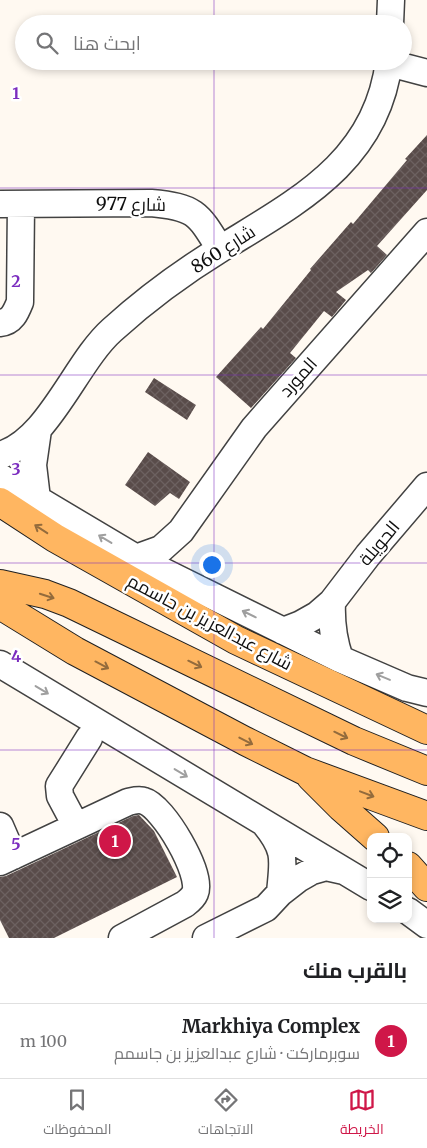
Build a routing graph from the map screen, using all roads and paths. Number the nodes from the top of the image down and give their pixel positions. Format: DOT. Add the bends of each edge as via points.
graph roads {
  1 [pos="391,0"];
  2 [pos="390,15"];
  3 [pos="412,69"];
  4 [pos="387,70"];
  5 [pos="427,73"];
  6 [pos="10,204"];
  7 [pos="427,232"];
  8 [pos="220,249"];
  9 [pos="0,323"];
  10 [pos="38,430"];
  11 [pos="0,455"];
  12 [pos="0,477"];
  13 [pos="427,486"];
  14 [pos="38,499"];
  15 [pos="0,502"];
  16 [pos="181,531"];
  17 [pos="136,558"];
  18 [pos="182,581"];
  19 [pos="0,584"];
  20 [pos="332,602"];
  21 [pos="0,605"];
  22 [pos="283,631"];
  23 [pos="340,659"];
  24 [pos="0,664"];
  25 [pos="331,684"];
  26 [pos="427,693"];
  27 [pos="427,711"];
  28 [pos="427,730"];
  29 [pos="89,738"];
  30 [pos="304,770"];
  31 [pos="427,771"];
  32 [pos="427,816"];
  33 [pos="263,822"];
  34 [pos="0,826"];
  35 [pos="76,826"];
  36 [pos="371,833"];
  37 [pos="6,859"];
  38 [pos="412,870"];
  39 [pos="347,872"];
  40 [pos="367,884"];
  41 [pos="427,887"];
  42 [pos="280,893"];
  43 [pos="412,914"];
  44 [pos="427,925"];
  45 [pos="122,938"];
  46 [pos="206,938"];
  1 -- 2 [label="street"];
  3 -- 5 [label="street"];
  4 -- 8 [label="street, شارع 860" via="373,116 357,145 334,171 275,217"];
  6 -- 8 [label="street, شارع 977" via="175,205 203,221"];
  6 -- 9 [label="street, شارع 977" via="20,302 9,320"];
  7 -- 16 [label="street, المورد" via="254,428"];
  8 -- 10 [label="street, شارع 860" via="110,331"];
  10 -- 11 [label="street, شارع 860" via="24,443"];
  10 -- 14 [label="street, شارع 860" via="33,465"];
  12 -- 14 [label="street, شارع عبدالعزيز بن جاسمم"];
  13 -- 20 [label="street, الحويلة"];
  17 -- 14 [label="street, شارع عبدالعزيز بن جاسمم, one-way"];
  25 -- 15 [label="main road, شارع عبدالعزيز بن جاسمم, one-way" via="236,640 55,538"];
  16 -- 17 [label="street, المورد" via="161,548"];
  16 -- 18 [label="street, المورد" via="178,556"];
  17 -- 18 [label="street, شارع عبدالعزيز بن جاسمم"];
  22 -- 18 [label="street, شارع عبدالعزيز بن جاسمم, one-way"];
  19 -- 31 [label="main road, one-way" via="69,603 354,741"];
  20 -- 22 [label="street, الحويلة" via="317,615"];
  20 -- 23 [label="street" via="333,641"];
  21 -- 30 [label="main road, one-way" via="84,655"];
  22 -- 23 [label="street, شارع عبدالعزيز بن جاسمم"];
  26 -- 23 [label="street, شارع عبدالعزيز بن جاسمم, one-way" via="407,688"];
  24 -- 33 [label="street, one-way"];
  25 -- 27 [label="main road" via="392,704"];
  25 -- 28 [label="main road, شارع عبدالعزيز بن جاسمم"];
  29 -- 35 [label="street" via="59,786 60,796"];
  30 -- 32 [label="main road, one-way"];
  30 -- 36 [label="main road"];
  33 -- 39 [label="street"];
  33 -- 42 [label="street" via="282,851"];
  34 -- 37 [label="street"];
  35 -- 37 [label="street"];
  35 -- 45 [label="street" via="128,802 144,801 162,813 170,824 196,876 196,892 191,899"];
  38 -- 41 [label="main road"];
  39 -- 40 [label="street"];
  39 -- 42 [label="street" via="326,867 312,871"];
  42 -- 46 [label="street" via="266,908"];
  43 -- 44 [label="street"];
}
